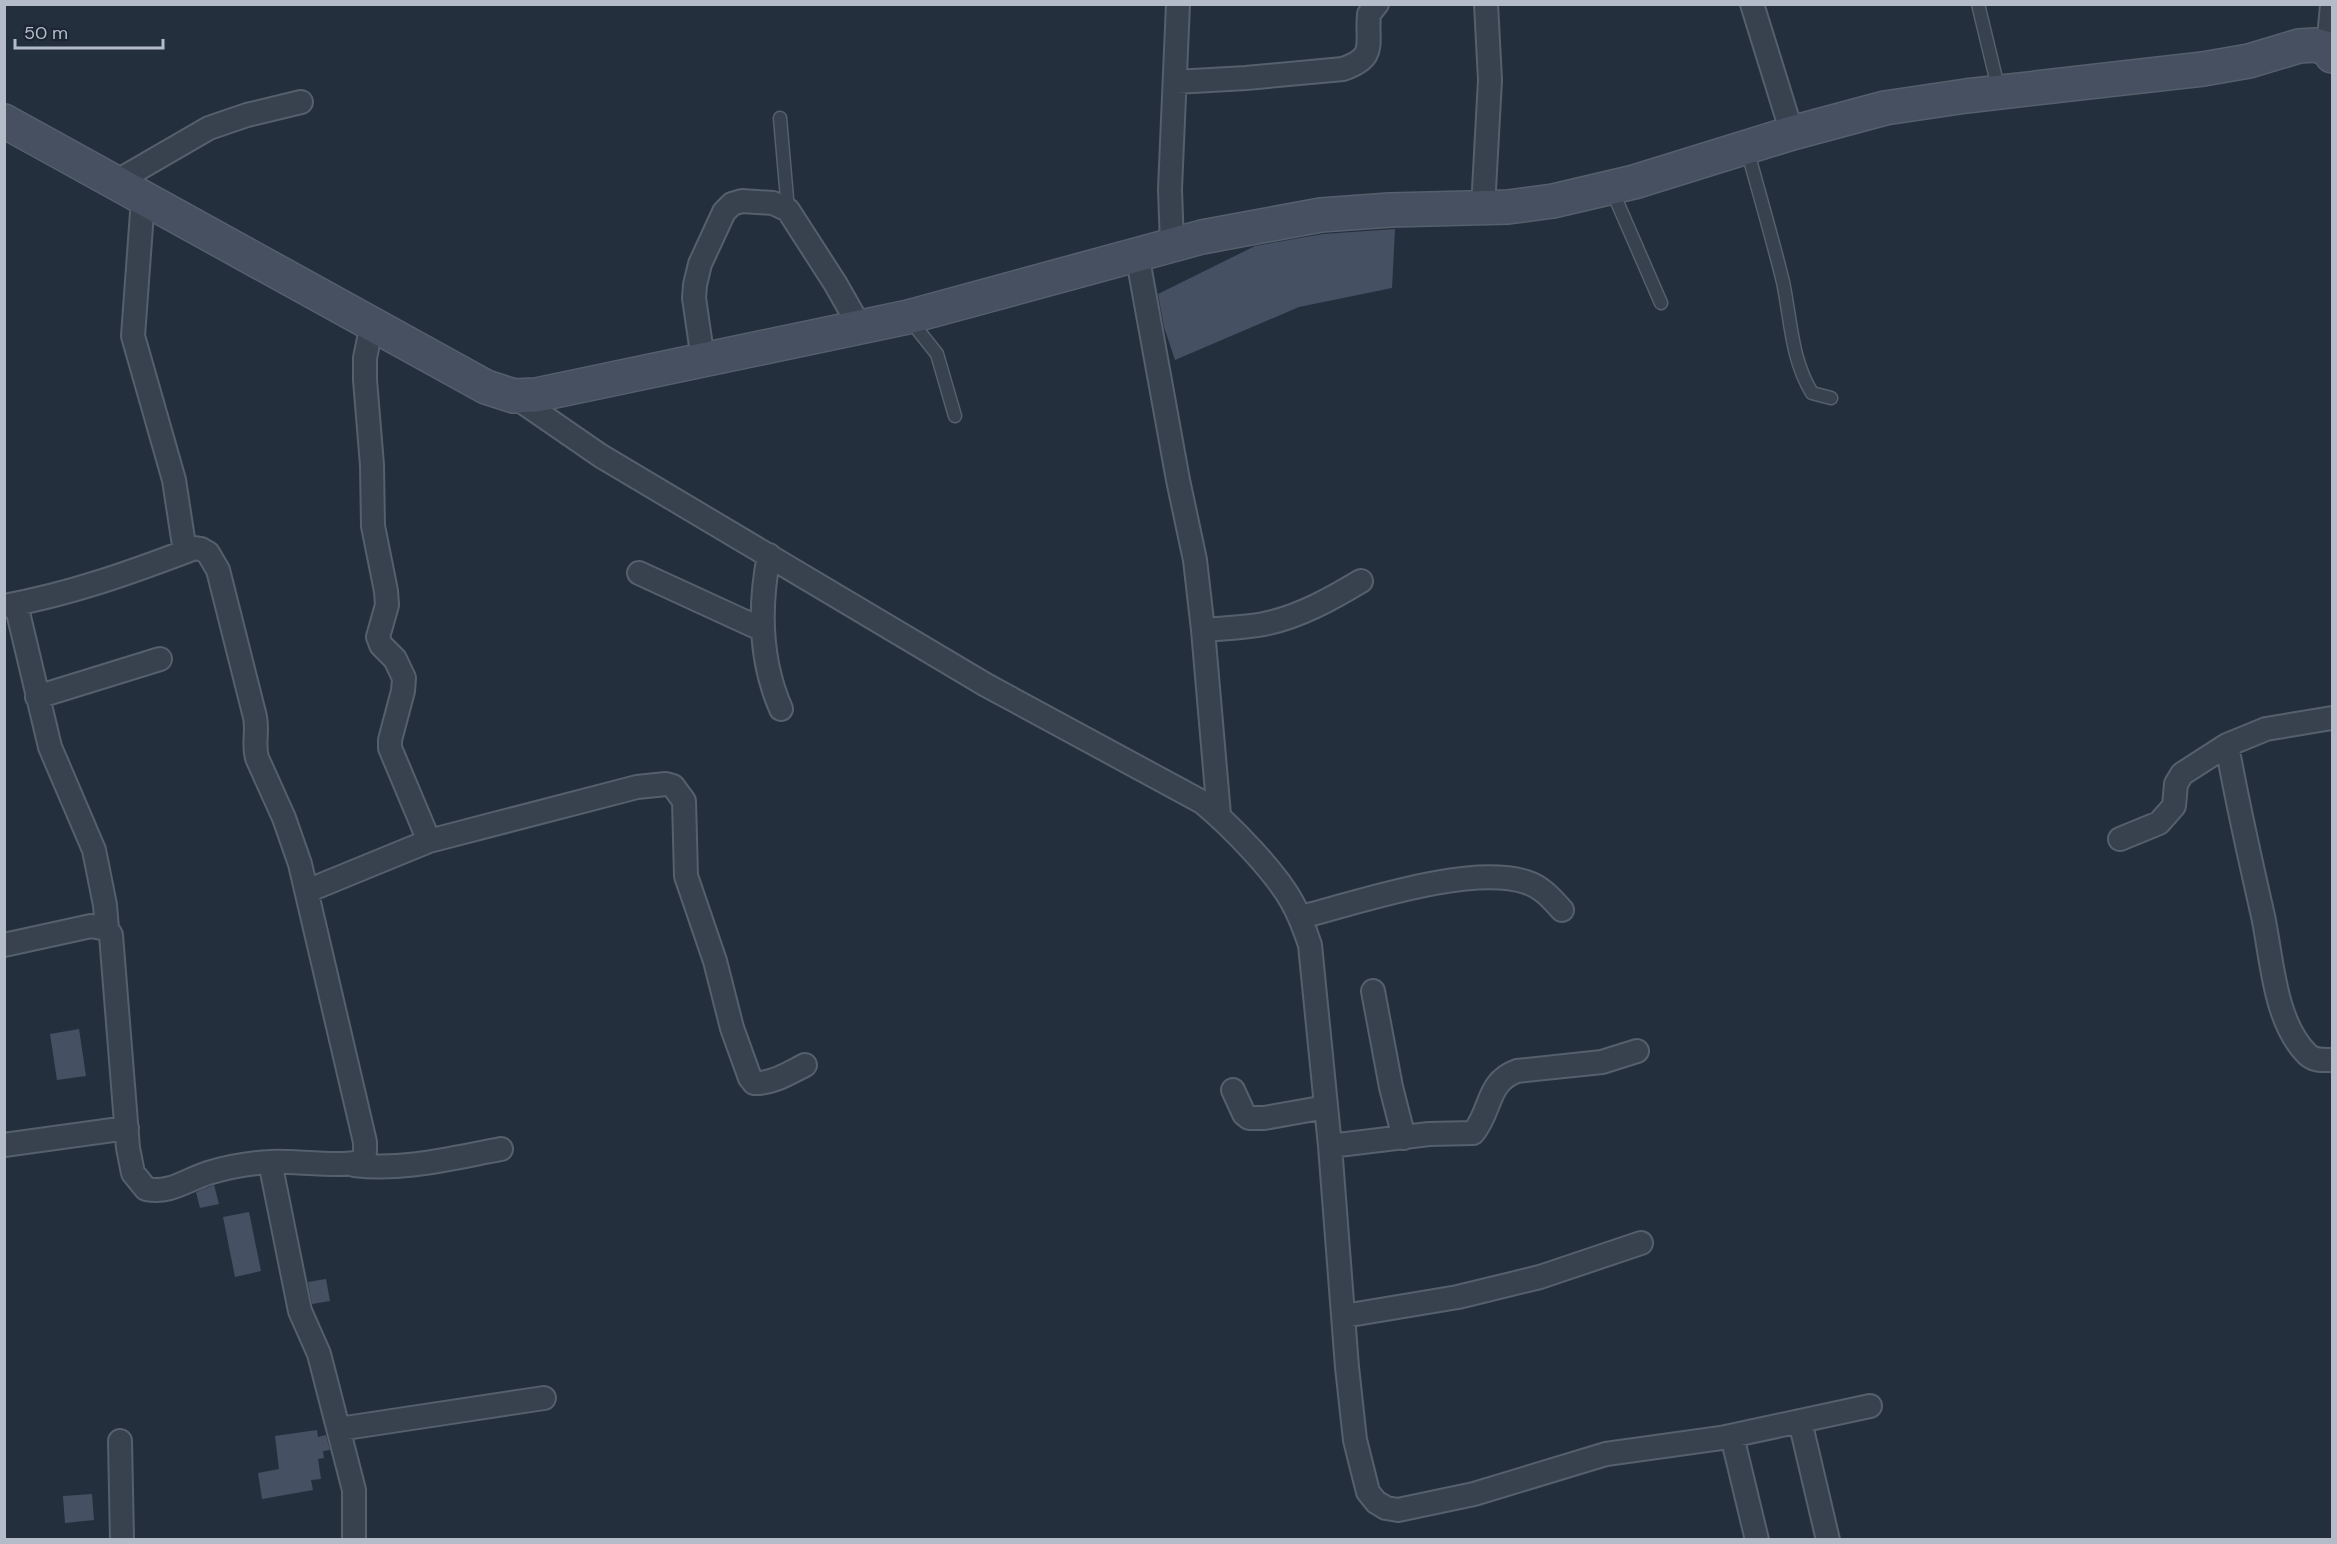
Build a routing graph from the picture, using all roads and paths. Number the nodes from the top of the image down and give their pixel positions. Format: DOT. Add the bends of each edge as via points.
graph roads {
  1 [pos="1178,4"];
  2 [pos="1377,4"];
  3 [pos="1486,4"];
  4 [pos="1752,4"];
  5 [pos="1978,4"];
  6 [pos="2332,5"];
  7 [pos="2330,52"];
  8 [pos="1175,82"];
  9 [pos="1999,92"];
  10 [pos="301,102"];
  11 [pos="780,118"];
  12 [pos="4,121"];
  13 [pos="1792,133"];
  14 [pos="1747,148"];
  15 [pos="114,183"];
  16 [pos="1611,187"];
  17 [pos="143,199"];
  18 [pos="1483,208"];
  19 [pos="788,210"];
  20 [pos="1172,245"];
  21 [pos="1137,254"];
  22 [pos="1660,303"];
  23 [pos="908,317"];
  24 [pos="372,324"];
  25 [pos="860,327"];
  26 [pos="703,360"];
  27 [pos="514,396"];
  28 [pos="1831,398"];
  29 [pos="955,416"];
  30 [pos="185,552"];
  31 [pos="769,555"];
  32 [pos="639,573"];
  33 [pos="1361,581"];
  34 [pos="10,605"];
  35 [pos="763,630"];
  36 [pos="1203,630"];
  37 [pos="160,659"];
  38 [pos="37,697"];
  39 [pos="781,709"];
  40 [pos="2332,718"];
  41 [pos="2227,745"];
  42 [pos="1219,815"];
  43 [pos="2120,839"];
  44 [pos="429,841"];
  45 [pos="307,891"];
  46 [pos="1562,910"];
  47 [pos="1301,917"];
  48 [pos="107,929"];
  49 [pos="4,945"];
  50 [pos="1373,991"];
  51 [pos="1637,1051"];
  52 [pos="2332,1060"];
  53 [pos="805,1065"];
  54 [pos="1233,1090"];
  55 [pos="1326,1107"];
  56 [pos="127,1128"];
  57 [pos="1404,1138"];
  58 [pos="4,1145"];
  59 [pos="1330,1146"];
  60 [pos="501,1149"];
  61 [pos="270,1162"];
  62 [pos="354,1164"];
  63 [pos="1641,1243"];
  64 [pos="1344,1316"];
  65 [pos="544,1398"];
  66 [pos="1870,1406"];
  67 [pos="1800,1421"];
  68 [pos="339,1429"];
  69 [pos="1732,1436"];
  70 [pos="120,1441"];
  71 [pos="122,1539"];
  72 [pos="354,1539"];
  73 [pos="1757,1539"];
  74 [pos="1828,1539"];
  1 -- 8 [label="street"];
  2 -- 8 [label="street" via="1369,14 1369,51 1357,64 1343,69"];
  3 -- 18 [label="street" via="1490,80"];
  4 -- 13 [label="street"];
  5 -- 9 [label="lane"];
  6 -- 7 [label="street"];
  7 -- 9 [label="main road" via="2315,45 2299,46 2204,69"];
  8 -- 20 [label="street" via="1170,189"];
  9 -- 13 [label="main road" via="1885,108"];
  10 -- 15 [label="street" via="209,129"];
  11 -- 19 [label="lane"];
  12 -- 15 [label="main road"];
  13 -- 14 [label="main road"];
  14 -- 16 [label="main road"];
  14 -- 28 [label="lane" via="1783,282 1802,374 1812,393"];
  15 -- 17 [label="main road"];
  16 -- 18 [label="main road" via="1553,201"];
  16 -- 22 [label="lane"];
  17 -- 24 [label="main road"];
  17 -- 30 [label="street" via="133,336 174,480"];
  18 -- 20 [label="main road" via="1321,215"];
  19 -- 25 [label="street"];
  19 -- 26 [label="street" via="773,203 742,201 724,212 700,264 695,285"];
  20 -- 21 [label="main road"];
  21 -- 23 [label="main road"];
  21 -- 36 [label="street" via="1195,560"];
  23 -- 25 [label="main road"];
  23 -- 29 [label="lane" via="937,354"];
  24 -- 27 [label="main road" via="486,387"];
  24 -- 44 [label="street" via="365,380 373,526 387,605 378,637 404,678 390,748"];
  25 -- 26 [label="main road"];
  26 -- 27 [label="main road" via="536,395"];
  27 -- 31 [label="street" via="601,456"];
  30 -- 34 [label="street" via="98,584"];
  30 -- 45 [label="street" via="201,549 218,570 255,717 255,751 284,818"];
  31 -- 35 [label="street" via="763,589"];
  31 -- 42 [label="street" via="986,685 1202,802"];
  32 -- 35 [label="street"];
  33 -- 36 [label="street" via="1325,603 1264,624"];
  34 -- 38 [label="street"];
  35 -- 39 [label="street" via="766,663"];
  36 -- 42 [label="street"];
  37 -- 38 [label="street"];
  38 -- 48 [label="street" via="50,747 94,850"];
  40 -- 41 [label="street" via="2266,729"];
  41 -- 43 [label="street" via="2182,774 2176,784 2174,806 2159,823"];
  41 -- 52 [label="street" via="2278,999 2307,1055"];
  42 -- 47 [label="street" via="1280,882"];
  44 -- 45 [label="street"];
  44 -- 53 [label="street" via="637,787 666,783 673,786 684,801 686,876 750,1078 761,1083"];
  45 -- 62 [label="street" via="365,1142 365,1154"];
  46 -- 47 [label="street" via="1548,893 1528,882 1497,877 1453,880"];
  47 -- 55 [label="street" via="1310,945"];
  48 -- 49 [label="street" via="91,926"];
  48 -- 56 [label="street" via="113,943"];
  50 -- 57 [label="street"];
  51 -- 57 [label="street" via="1602,1062 1517,1071 1502,1078 1494,1088 1483,1121 1473,1133"];
  54 -- 55 [label="street" via="1249,1118"];
  55 -- 59 [label="street"];
  56 -- 58 [label="street"];
  56 -- 61 [label="street" via="133,1173 146,1189 164,1191 210,1173"];
  57 -- 59 [label="street"];
  59 -- 64 [label="street"];
  60 -- 62 [label="street" via="415,1164"];
  61 -- 62 [label="street"];
  61 -- 68 [label="street" via="300,1311 319,1354"];
  63 -- 64 [label="street" via="1520,1282"];
  64 -- 69 [label="street" via="1355,1440 1368,1492 1386,1508 1398,1510 1474,1494 1606,1454"];
  65 -- 68 [label="street"];
  66 -- 67 [label="street"];
  67 -- 69 [label="street"];
  67 -- 74 [label="street"];
  68 -- 72 [label="street" via="354,1490"];
  69 -- 73 [label="street"];
  70 -- 71 [label="street"];
}
